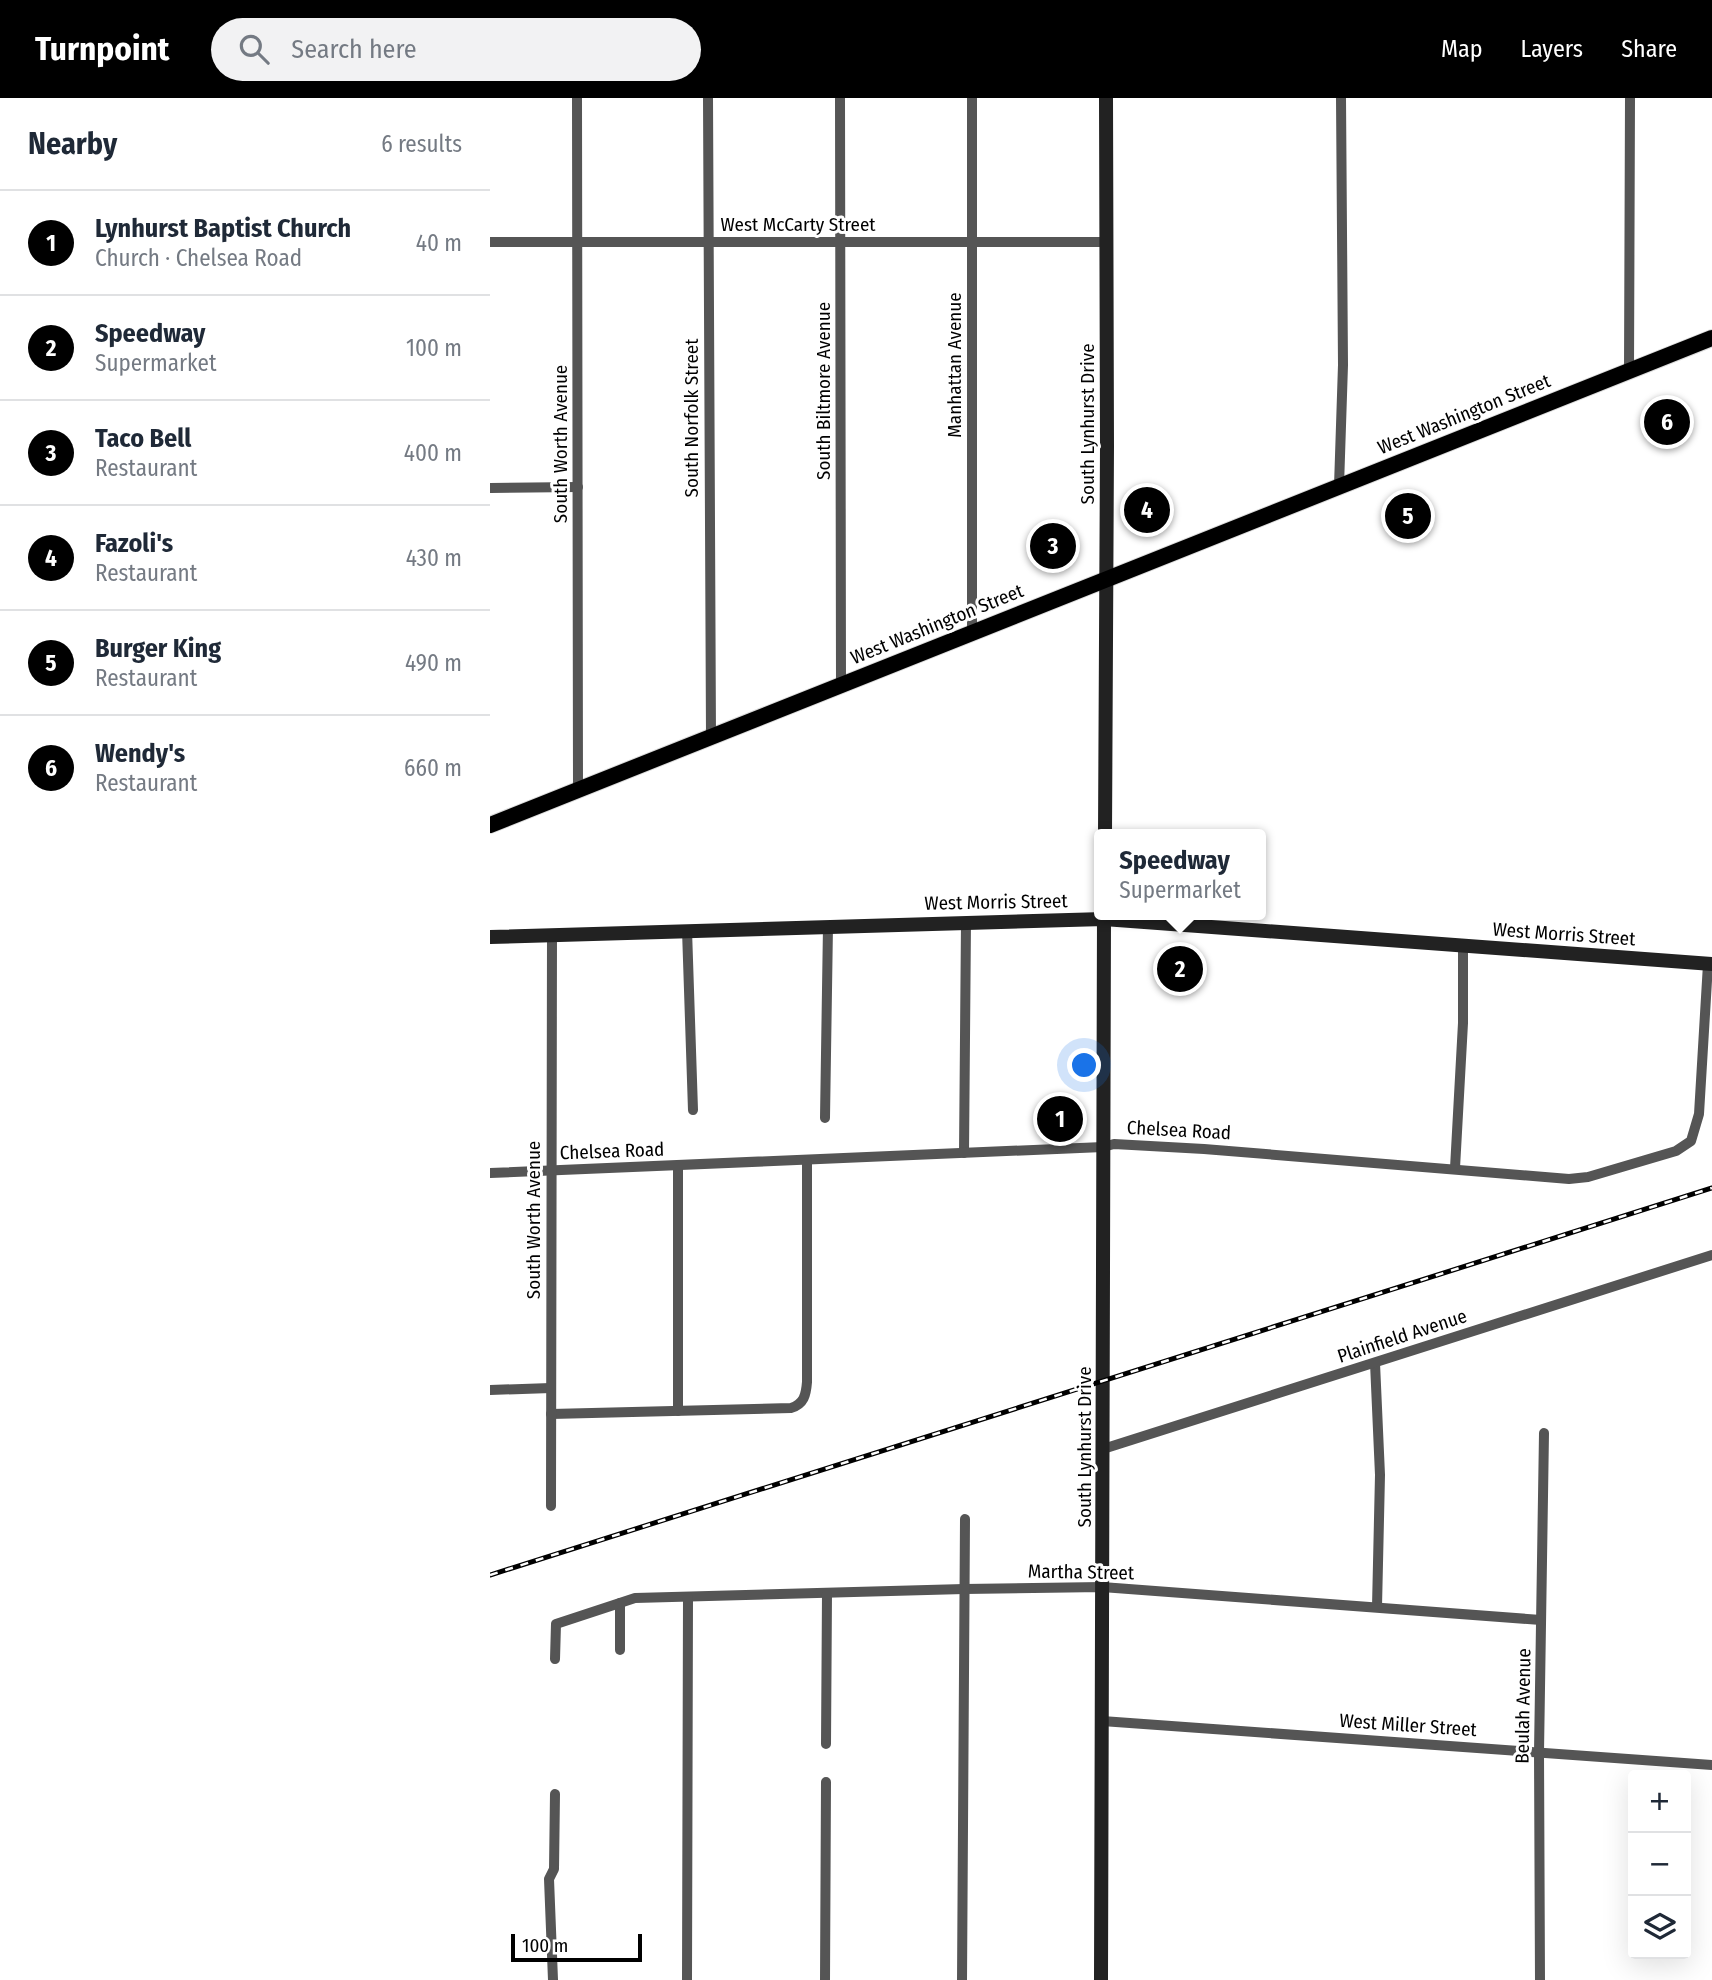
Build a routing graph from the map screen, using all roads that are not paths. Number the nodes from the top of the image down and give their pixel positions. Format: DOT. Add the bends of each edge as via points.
graph roads {
  1 [pos="577,98"];
  2 [pos="708,98"];
  3 [pos="840,98"];
  4 [pos="972,98"];
  5 [pos="1105,98"];
  6 [pos="1341,98"];
  7 [pos="1630,98"];
  8 [pos="490,242"];
  9 [pos="577,242"];
  10 [pos="707,242"];
  11 [pos="839,242"];
  12 [pos="972,242"];
  13 [pos="1105,242"];
  14 [pos="1712,338"];
  15 [pos="1629,371"];
  16 [pos="1339,486"];
  17 [pos="578,487"];
  18 [pos="490,488"];
  19 [pos="1107,579"];
  20 [pos="972,633"];
  21 [pos="841,684"];
  22 [pos="710,737"];
  23 [pos="578,790"];
  24 [pos="490,825"];
  25 [pos="1105,829"];
  26 [pos="1094,917"];
  27 [pos="1104,920"];
  28 [pos="1141,920"];
  29 [pos="966,922"];
  30 [pos="828,926"];
  31 [pos="687,930"];
  32 [pos="552,935"];
  33 [pos="490,937"];
  34 [pos="1463,946"];
  35 [pos="1710,964"];
  36 [pos="692,1110"];
  37 [pos="825,1118"];
  38 [pos="1104,1147"];
  39 [pos="964,1153"];
  40 [pos="807,1161"];
  41 [pos="678,1166"];
  42 [pos="1455,1168"];
  43 [pos="551,1171"];
  44 [pos="490,1173"];
  45 [pos="1712,1255"];
  46 [pos="1375,1363"];
  47 [pos="551,1388"];
  48 [pos="490,1390"];
  49 [pos="678,1411"];
  50 [pos="551,1415"];
  51 [pos="1544,1433"];
  52 [pos="1103,1449"];
  53 [pos="551,1506"];
  54 [pos="965,1519"];
  55 [pos="1102,1587"];
  56 [pos="964,1589"];
  57 [pos="827,1593"];
  58 [pos="688,1597"];
  59 [pos="620,1604"];
  60 [pos="1377,1607"];
  61 [pos="1541,1620"];
  62 [pos="620,1650"];
  63 [pos="555,1659"];
  64 [pos="1102,1721"];
  65 [pos="826,1744"];
  66 [pos="1539,1752"];
  67 [pos="1712,1765"];
  68 [pos="826,1782"];
  69 [pos="555,1794"];
  70 [pos="552,1980"];
  71 [pos="687,1980"];
  72 [pos="825,1980"];
  73 [pos="962,1980"];
  74 [pos="1101,1980"];
  75 [pos="1540,1980"];
  1 -- 9 [label="street, South Worth Avenue"];
  2 -- 10 [label="street, South Norfolk Street"];
  3 -- 11 [label="street, South Biltmore Avenue"];
  4 -- 12 [label="street, Manhattan Avenue"];
  5 -- 13 [label="main road, South Lynhurst Drive"];
  6 -- 16 [label="street"];
  7 -- 15 [label="street"];
  8 -- 9 [label="street, West McCarty Street"];
  9 -- 10 [label="street, West McCarty Street"];
  9 -- 17 [label="street, South Worth Avenue"];
  10 -- 11 [label="street, West McCarty Street"];
  10 -- 22 [label="street, South Norfolk Street"];
  11 -- 12 [label="street, West McCarty Street"];
  11 -- 21 [label="street, South Biltmore Avenue"];
  12 -- 13 [label="street, West McCarty Street"];
  12 -- 20 [label="street, Manhattan Avenue"];
  13 -- 19 [label="main road, South Lynhurst Drive"];
  14 -- 15 [label="main road, West Washington Street"];
  15 -- 16 [label="main road, West Washington Street"];
  16 -- 19 [label="main road, West Washington Street"];
  17 -- 18 [label="street"];
  17 -- 23 [label="street, South Worth Avenue"];
  19 -- 20 [label="main road, West Washington Street"];
  19 -- 25 [label="main road, South Lynhurst Drive"];
  20 -- 21 [label="main road, West Washington Street"];
  21 -- 22 [label="main road, West Washington Street"];
  22 -- 23 [label="main road, West Washington Street"];
  23 -- 24 [label="main road, West Washington Street"];
  26 -- 29 [label="main road, West Morris Street"];
  27 -- 38 [label="main road, South Lynhurst Drive"];
  28 -- 34 [label="main road, West Morris Street"];
  29 -- 30 [label="main road, West Morris Street"];
  29 -- 39 [label="street"];
  30 -- 31 [label="main road, West Morris Street"];
  30 -- 37 [label="street"];
  31 -- 32 [label="main road, West Morris Street"];
  31 -- 36 [label="street"];
  32 -- 33 [label="main road, West Morris Street"];
  32 -- 43 [label="street, South Worth Avenue"];
  34 -- 35 [label="main road, West Morris Street"];
  34 -- 42 [label="street"];
  35 -- 42 [label="street, Chelsea Road" via="1699,1114 1691,1141 1676,1151 1583,1178"];
  38 -- 39 [label="street, Chelsea Road"];
  38 -- 42 [label="street, Chelsea Road" via="1159,1145"];
  38 -- 52 [label="main road, South Lynhurst Drive"];
  39 -- 40 [label="street, Chelsea Road"];
  40 -- 41 [label="street, Chelsea Road"];
  40 -- 49 [label="street" via="806,1394 791,1408"];
  41 -- 43 [label="street, Chelsea Road"];
  41 -- 49 [label="street"];
  43 -- 44 [label="street, Chelsea Road"];
  43 -- 47 [label="street, South Worth Avenue"];
  45 -- 46 [label="street, Plainfield Avenue"];
  46 -- 52 [label="street, Plainfield Avenue"];
  46 -- 60 [label="street" via="1380,1475"];
  47 -- 48 [label="street"];
  47 -- 50 [label="street, South Worth Avenue"];
  49 -- 50 [label="street"];
  50 -- 53 [label="street, South Worth Avenue"];
  51 -- 61 [label="street, Beulah Avenue"];
  52 -- 55 [label="main road, South Lynhurst Drive"];
  54 -- 56 [label="street"];
  55 -- 56 [label="street, Martha Street"];
  55 -- 60 [label="street, Martha Street"];
  55 -- 64 [label="main road, South Lynhurst Drive"];
  56 -- 57 [label="street, Martha Street"];
  56 -- 73 [label="street"];
  57 -- 58 [label="street, Martha Street"];
  57 -- 65 [label="street"];
  58 -- 59 [label="street, Martha Street" via="635,1598"];
  58 -- 71 [label="street"];
  59 -- 62 [label="street"];
  59 -- 63 [label="street" via="555,1624"];
  60 -- 61 [label="street, Martha Street"];
  61 -- 66 [label="street, Beulah Avenue"];
  64 -- 66 [label="street, West Miller Street"];
  64 -- 74 [label="main road, South Lynhurst Drive"];
  66 -- 67 [label="street, West Miller Street"];
  66 -- 75 [label="street, Beulah Avenue"];
  68 -- 72 [label="street"];
  69 -- 70 [label="street" via="554,1869 549,1879"];
}
